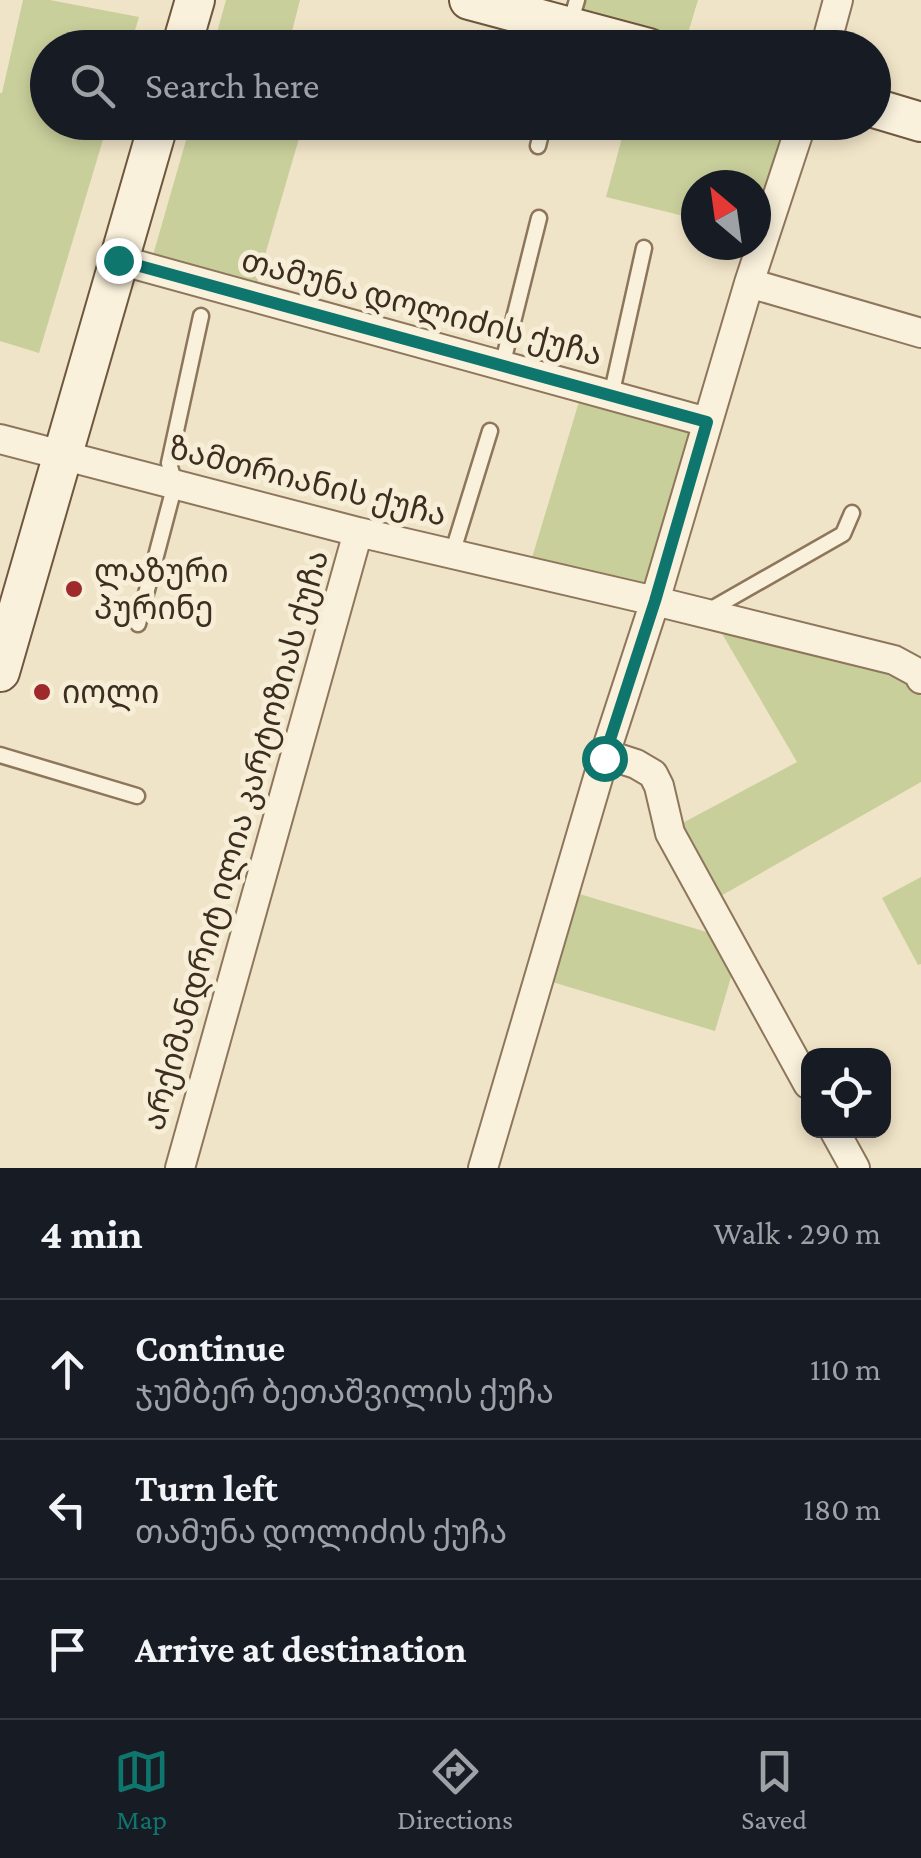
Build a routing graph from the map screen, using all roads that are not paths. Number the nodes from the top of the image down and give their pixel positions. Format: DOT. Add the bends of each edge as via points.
graph roads {
  1 [pos="194,0"];
  2 [pos="469,0"];
  3 [pos="838,0"];
  4 [pos="570,25"];
  5 [pos="186,30"];
  6 [pos="829,30"];
  7 [pos="891,113"];
  8 [pos="921,122"];
  9 [pos="154,140"];
  10 [pos="540,140"];
  11 [pos="796,140"];
  12 [pos="538,146"];
  13 [pos="539,218"];
  14 [pos="644,248"];
  15 [pos="118,260"];
  16 [pos="749,284"];
  17 [pos="202,316"];
  18 [pos="921,333"];
  19 [pos="502,366"];
  20 [pos="611,396"];
  21 [pos="707,422"];
  22 [pos="490,432"];
  23 [pos="0,438"];
  24 [pos="62,454"];
  25 [pos="176,484"];
  26 [pos="852,513"];
  27 [pos="358,532"];
  28 [pos="452,554"];
  29 [pos="655,601"];
  30 [pos="9,604"];
  31 [pos="703,614"];
  32 [pos="138,624"];
  33 [pos="0,672"];
  34 [pos="921,679"];
  35 [pos="606,754"];
  36 [pos="0,755"];
  37 [pos="138,796"];
  38 [pos="801,1071"];
  39 [pos="838,1138"];
  40 [pos="180,1168"];
  41 [pos="483,1168"];
  42 [pos="854,1168"];
  1 -- 5 [label="main road"];
  2 -- 4 [label="main road"];
  3 -- 6 [label="street"];
  7 -- 8 [label="main road"];
  9 -- 15 [label="main road"];
  10 -- 12 [label="lane"];
  11 -- 16 [label="street"];
  13 -- 19 [label="lane"];
  14 -- 20 [label="lane"];
  15 -- 19 [label="street, თამუნა დოლიძის ქუჩა"];
  15 -- 24 [label="main road"];
  16 -- 18 [label="street"];
  16 -- 21 [label="street"];
  17 -- 25 [label="lane" via="169,463"];
  19 -- 20 [label="street, თამუნა დოლიძის ქუჩა"];
  20 -- 21 [label="street, თამუნა დოლიძის ქუჩა"];
  21 -- 29 [label="street"];
  22 -- 28 [label="lane"];
  23 -- 24 [label="street, ზამთრიანის ქუჩა"];
  24 -- 25 [label="street, ზამთრიანის ქუჩა"];
  24 -- 30 [label="main road"];
  25 -- 27 [label="street, ზამთრიანის ქუჩა"];
  25 -- 32 [label="lane"];
  26 -- 31 [label="lane" via="842,534"];
  27 -- 28 [label="street, ზამთრიანის ქუჩა"];
  27 -- 40 [label="street, არქიმანდრიტ ილია კარტოზიას ქუჩა"];
  28 -- 29 [label="street, ზამთრიანის ქუჩა"];
  29 -- 31 [label="street, ზამთრიანის ქუჩა"];
  29 -- 35 [label="street"];
  30 -- 33 [label="main road"];
  31 -- 34 [label="street, ზამთრიანის ქუჩა" via="894,660"];
  35 -- 38 [label="street" via="653,774 670,833"];
  35 -- 41 [label="street"];
  36 -- 37 [label="lane"];
  39 -- 42 [label="street"];
}
